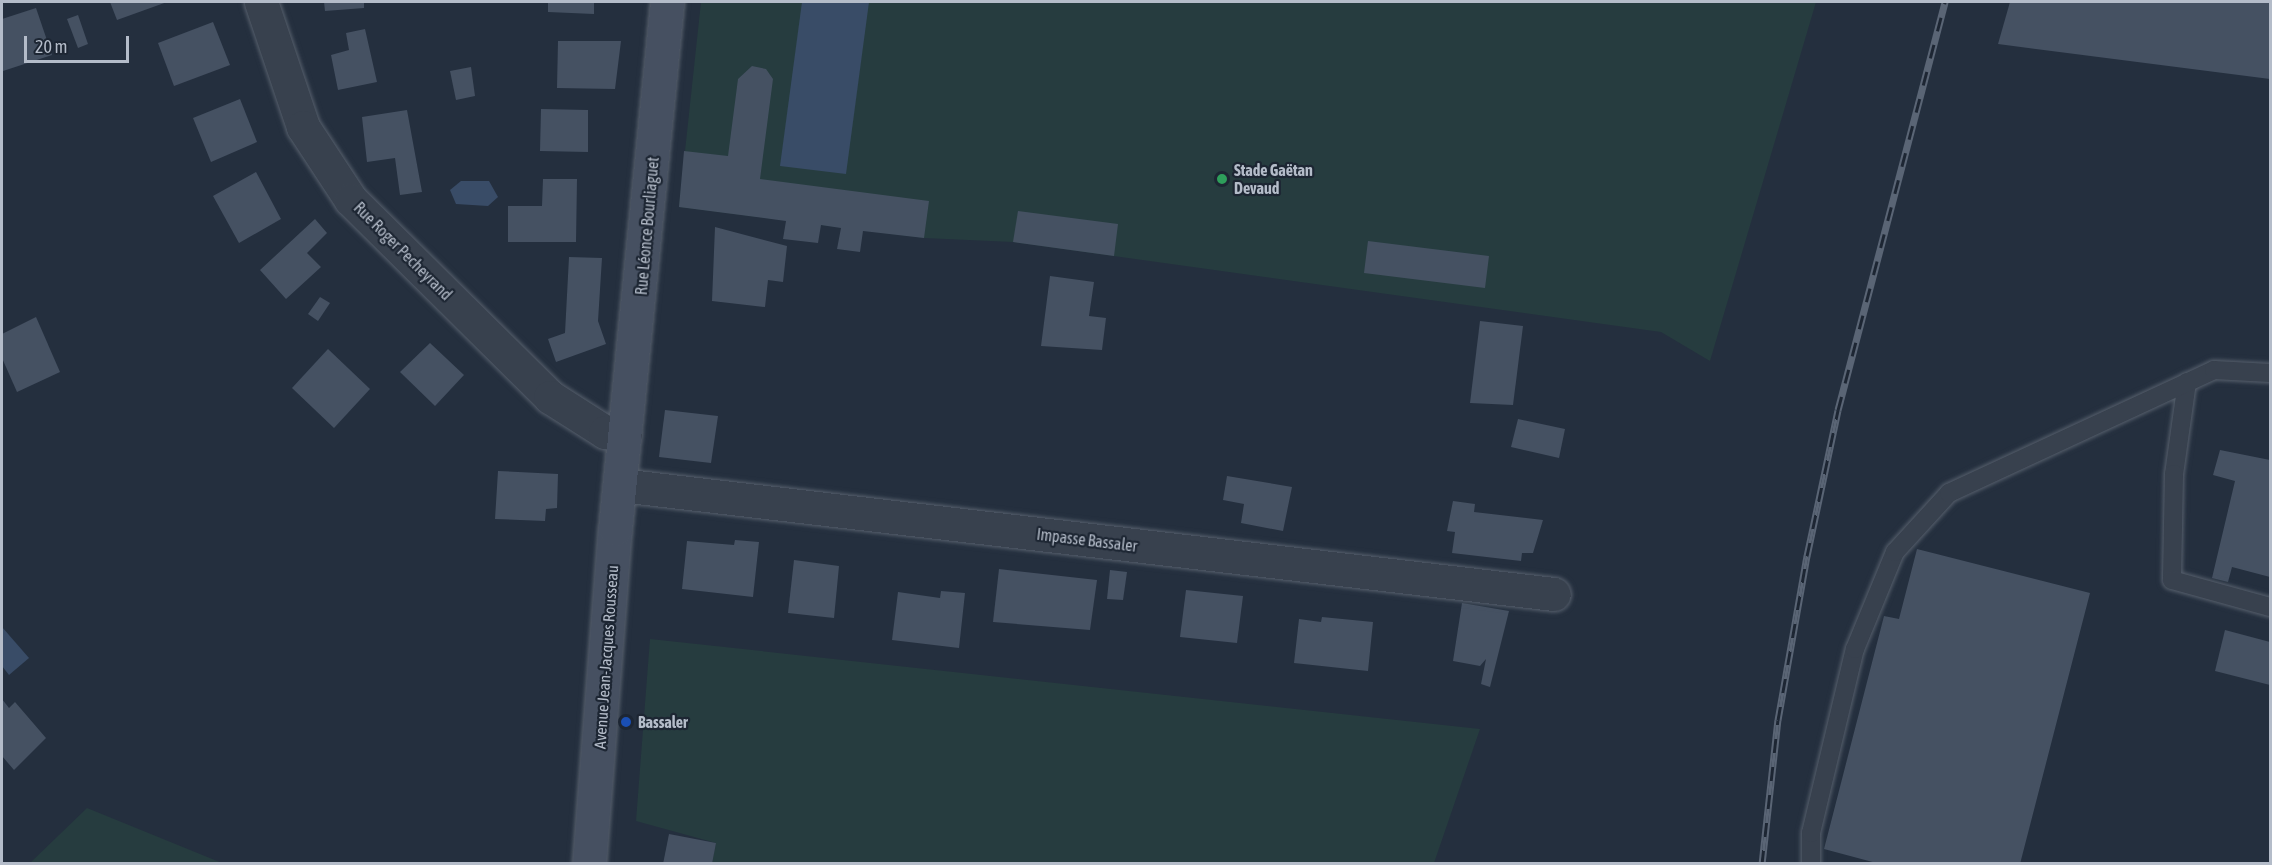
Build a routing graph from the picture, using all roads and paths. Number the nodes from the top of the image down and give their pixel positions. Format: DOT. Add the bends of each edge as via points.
graph roads {
  1 [pos="261,2"];
  2 [pos="667,2"];
  3 [pos="2271,373"];
  4 [pos="2187,382"];
  5 [pos="624,442"];
  6 [pos="620,485"];
  7 [pos="1554,594"];
  8 [pos="2271,607"];
  9 [pos="589,864"];
  10 [pos="1812,864"];
  1 -- 5 [label="street, Rue Roger Pecheyrand" via="303,127 351,200 550,397"];
  2 -- 5 [label="main road, Rue Léonce Bourliaguet"];
  3 -- 4 [label="lane" via="2214,370"];
  4 -- 8 [label="lane" via="2174,474 2172,580"];
  4 -- 10 [label="lane" via="1949,493 1895,552 1855,649 1811,833"];
  5 -- 6 [label="main road, Avenue Jean-Jacques Rousseau"];
  6 -- 7 [label="street, Impasse Bassaler"];
  6 -- 9 [label="main road, Avenue Jean-Jacques Rousseau"];
}
